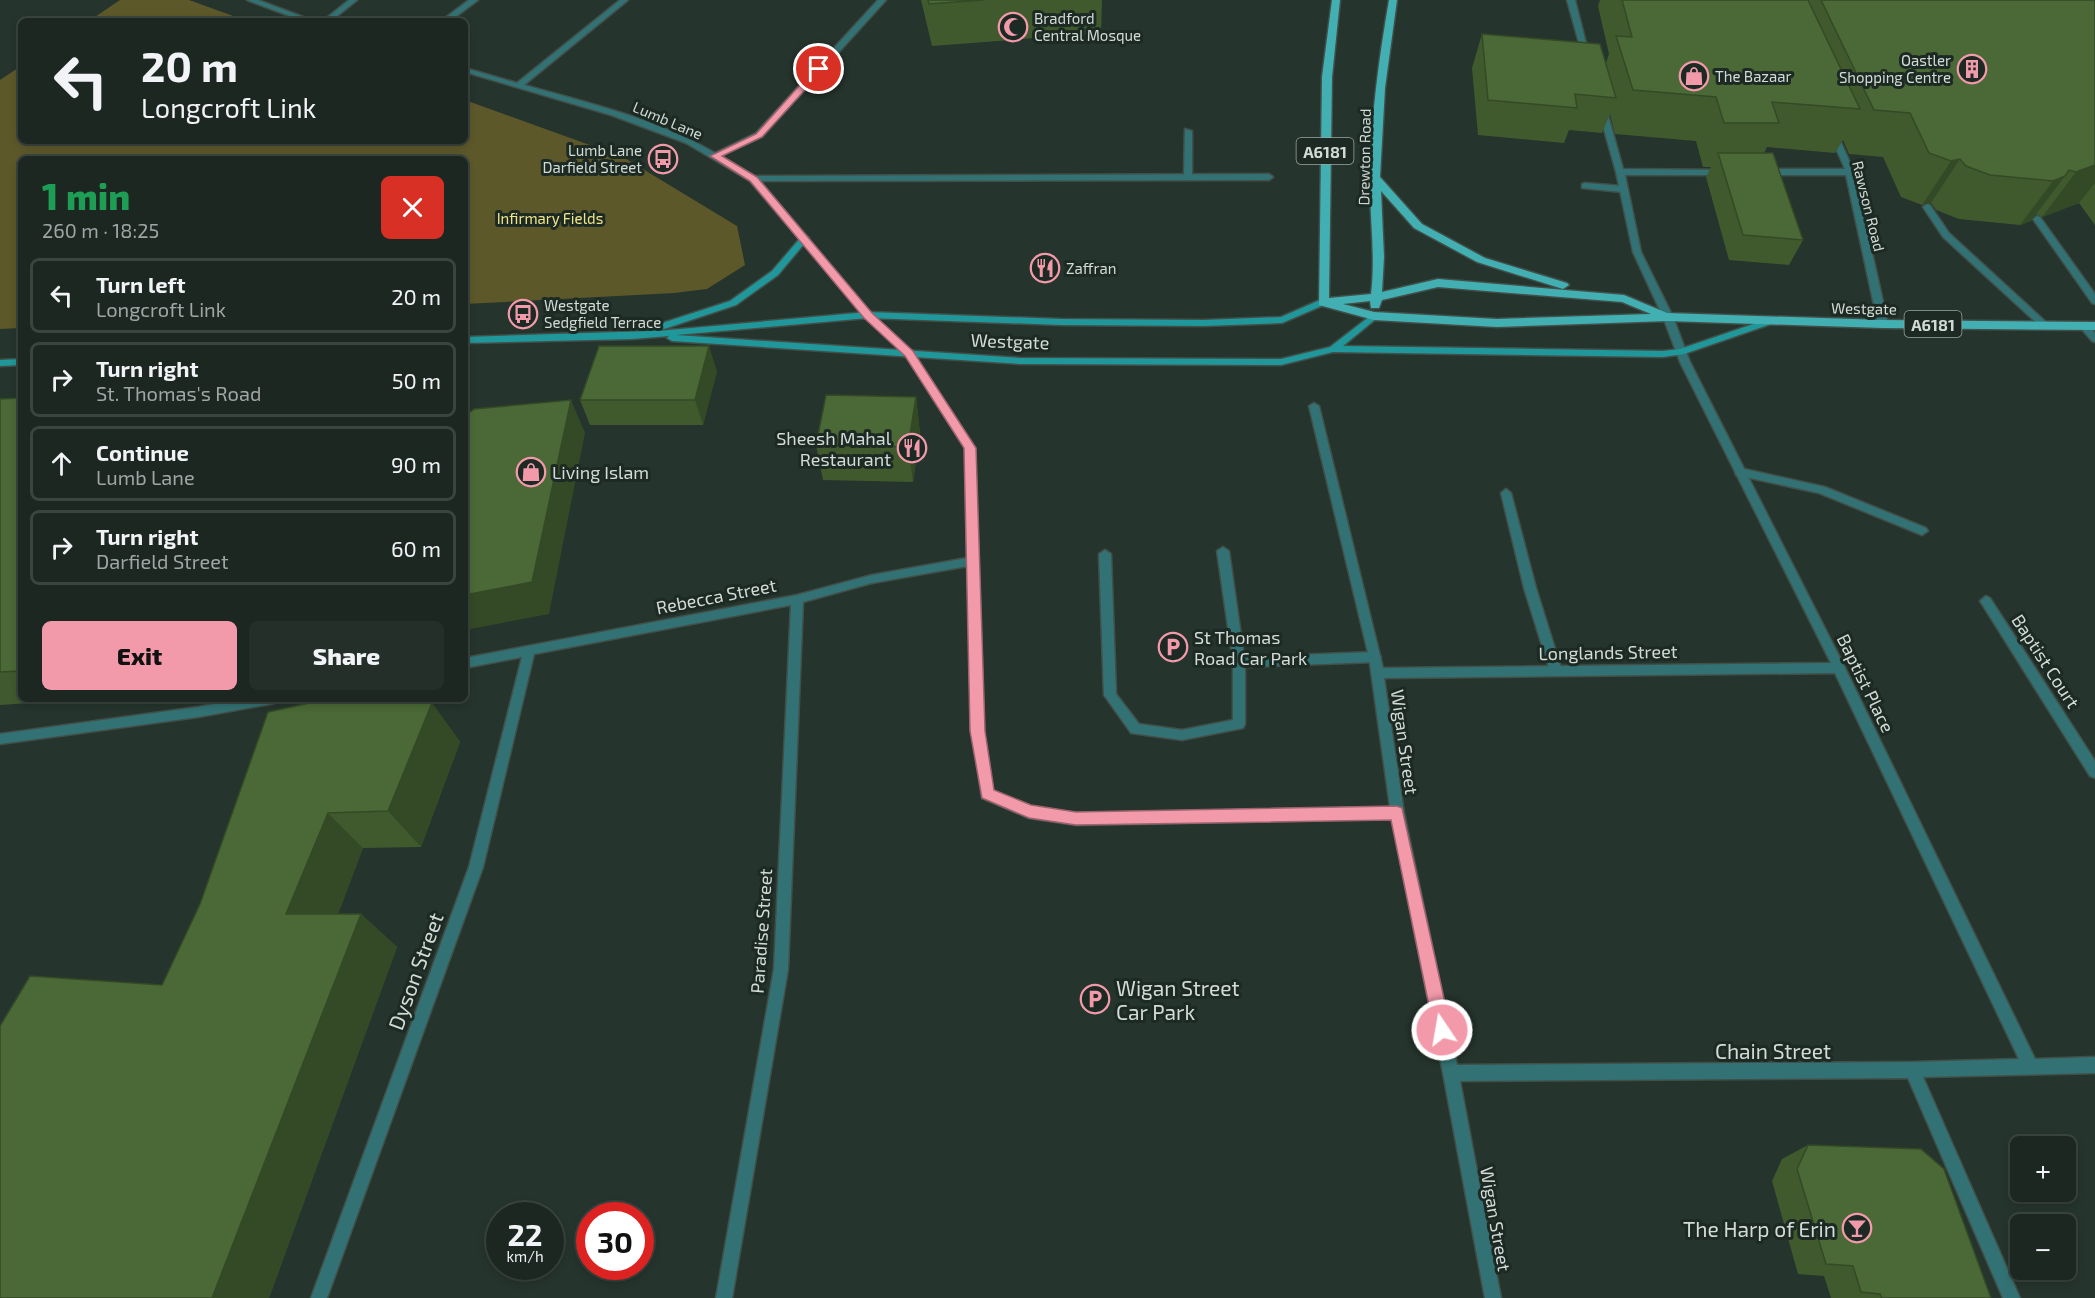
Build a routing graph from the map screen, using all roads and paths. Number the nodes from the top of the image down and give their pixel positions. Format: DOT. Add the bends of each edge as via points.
graph roads {
  1 [pos="251,0"];
  2 [pos="353,0"];
  3 [pos="474,0"];
  4 [pos="624,0"];
  5 [pos="882,0"];
  6 [pos="1336,0"];
  7 [pos="1393,0"];
  8 [pos="1571,0"];
  9 [pos="302,18"];
  10 [pos="331,18"];
  11 [pos="449,18"];
  12 [pos="1591,69"];
  13 [pos="468,71"];
  14 [pos="518,86"];
  15 [pos="1600,103"];
  16 [pos="1831,129"];
  17 [pos="1188,130"];
  18 [pos="715,156"];
  19 [pos="1620,172"];
  20 [pos="1735,172"];
  21 [pos="1758,172"];
  22 [pos="1850,172"];
  23 [pos="1188,177"];
  24 [pos="1269,177"];
  25 [pos="1375,178"];
  26 [pos="753,179"];
  27 [pos="1585,186"];
  28 [pos="1622,189"];
  29 [pos="1926,207"];
  30 [pos="2037,219"];
  31 [pos="805,238"];
  32 [pos="1377,297"];
  33 [pos="1624,298"];
  34 [pos="2095,301"];
  35 [pos="1323,302"];
  36 [pos="868,315"];
  37 [pos="1374,315"];
  38 [pos="1668,317"];
  39 [pos="1771,321"];
  40 [pos="1882,324"];
  41 [pos="2044,325"];
  42 [pos="2090,326"];
  43 [pos="632,336"];
  44 [pos="2095,339"];
  45 [pos="468,340"];
  46 [pos="1333,349"];
  47 [pos="1681,352"];
  48 [pos="909,353"];
  49 [pos="18,362"];
  50 [pos="0,363"];
  51 [pos="1314,406"];
  52 [pos="1740,472"];
  53 [pos="1506,493"];
  54 [pos="1922,531"];
  55 [pos="1223,551"];
  56 [pos="1105,554"];
  57 [pos="973,561"];
  58 [pos="797,599"];
  59 [pos="1986,601"];
  60 [pos="529,651"];
  61 [pos="1375,657"];
  62 [pos="468,662"];
  63 [pos="1239,662"];
  64 [pos="1839,668"];
  65 [pos="1556,671"];
  66 [pos="1377,673"];
  67 [pos="202,702"];
  68 [pos="253,702"];
  69 [pos="198,712"];
  70 [pos="0,739"];
  71 [pos="2095,772"];
  72 [pos="1397,813"];
  73 [pos="2095,1065"];
  74 [pos="2030,1066"];
  75 [pos="1912,1070"];
  76 [pos="1451,1074"];
  77 [pos="318,1298"];
  78 [pos="724,1298"];
  79 [pos="1493,1298"];
  80 [pos="2012,1298"];
  1 -- 9 [label="street"];
  2 -- 10 [label="street"];
  3 -- 11 [label="street"];
  4 -- 14 [label="street"];
  5 -- 18 [label="street" via="759,135"];
  6 -- 35 [label="main road, A6181" via="1327,76"];
  7 -- 25 [label="main road, Drewton Road / A6181" via="1382,65"];
  8 -- 12 [label="street"];
  13 -- 14 [label="street, Lumb Lane"];
  14 -- 18 [label="street, Lumb Lane" via="614,113 689,141"];
  15 -- 19 [label="street, Baptist Place"];
  16 -- 22 [label="street, Rawson Road"];
  17 -- 23 [label="street"];
  18 -- 26 [label="street, Lumb Lane"];
  19 -- 20 [label="street"];
  19 -- 28 [label="street, Baptist Place"];
  21 -- 22 [label="street"];
  22 -- 40 [label="street, Rawson Road"];
  23 -- 24 [label="street"];
  23 -- 26 [label="street"];
  25 -- 32 [label="main road, Drewton Road / A6181"];
  25 -- 33 [label="main road, A6181" via="1418,226 1481,260 1548,281"];
  26 -- 31 [label="street, Lumb Lane"];
  27 -- 28 [label="street"];
  28 -- 38 [label="street, Baptist Place" via="1636,252"];
  29 -- 41 [label="street" via="1946,235"];
  30 -- 34 [label="street"];
  31 -- 36 [label="street, Lumb Lane"];
  31 -- 43 [label="main road" via="775,273 733,303"];
  32 -- 33 [label="main road, Westgate / A6181" via="1438,284"];
  32 -- 35 [label="main road, Westgate / A6181"];
  32 -- 37 [label="main road, Drewton Road / A6181"];
  33 -- 38 [label="main road, Westgate / A6181"];
  35 -- 36 [label="main road, Westgate" via="1282,320 1204,323"];
  35 -- 37 [label="main road, Westgate / A6181"];
  36 -- 43 [label="main road, Westgate"];
  36 -- 48 [label="street, Lumb Lane"];
  37 -- 38 [label="main road, Westgate / A6181" via="1497,323"];
  37 -- 46 [label="main road, Westgate"];
  38 -- 39 [label="main road, Westgate / A6181"];
  38 -- 47 [label="street, Baptist Place"];
  39 -- 40 [label="main road, Westgate / A6181"];
  39 -- 47 [label="main road"];
  40 -- 41 [label="main road, Westgate / A6181"];
  41 -- 42 [label="main road, Westgate / A6181"];
  42 -- 44 [label="street"];
  43 -- 45 [label="main road, Westgate"];
  43 -- 48 [label="main road, Westgate"];
  46 -- 47 [label="main road"];
  46 -- 48 [label="main road, Westgate" via="1281,362 1020,361"];
  47 -- 52 [label="street, Baptist Place"];
  48 -- 57 [label="street, Lumb Lane" via="970,448"];
  49 -- 50 [label="main road"];
  51 -- 61 [label="street, Wigan Street"];
  52 -- 54 [label="street" via="1821,490"];
  52 -- 64 [label="street, Baptist Place"];
  53 -- 65 [label="street"];
  55 -- 63 [label="street"];
  56 -- 63 [label="street" via="1110,695 1135,729 1182,735 1239,724"];
  57 -- 58 [label="street, Rebecca Street" via="872,579"];
  57 -- 72 [label="street, Lumb Lane" via="978,731 987,794 1029,812 1076,819"];
  58 -- 60 [label="street, Rebecca Street"];
  58 -- 78 [label="street, Paradise Street" via="781,969"];
  59 -- 71 [label="street, Baptist Court"];
  60 -- 62 [label="street, Rebecca Street"];
  60 -- 77 [label="street, Dyson Street" via="476,867"];
  61 -- 63 [label="street"];
  61 -- 66 [label="street, Wigan Street"];
  64 -- 65 [label="street, Longlands Street"];
  64 -- 74 [label="street, Baptist Place"];
  65 -- 66 [label="street, Longlands Street"];
  66 -- 72 [label="street, Wigan Street"];
  67 -- 69 [label="street"];
  68 -- 69 [label="street"];
  69 -- 70 [label="street"];
  72 -- 76 [label="street, Wigan Street"];
  73 -- 74 [label="street, Chain Street"];
  74 -- 75 [label="street, Chain Street"];
  75 -- 76 [label="street, Chain Street"];
  75 -- 80 [label="street"];
  76 -- 79 [label="street, Wigan Street"];
}
